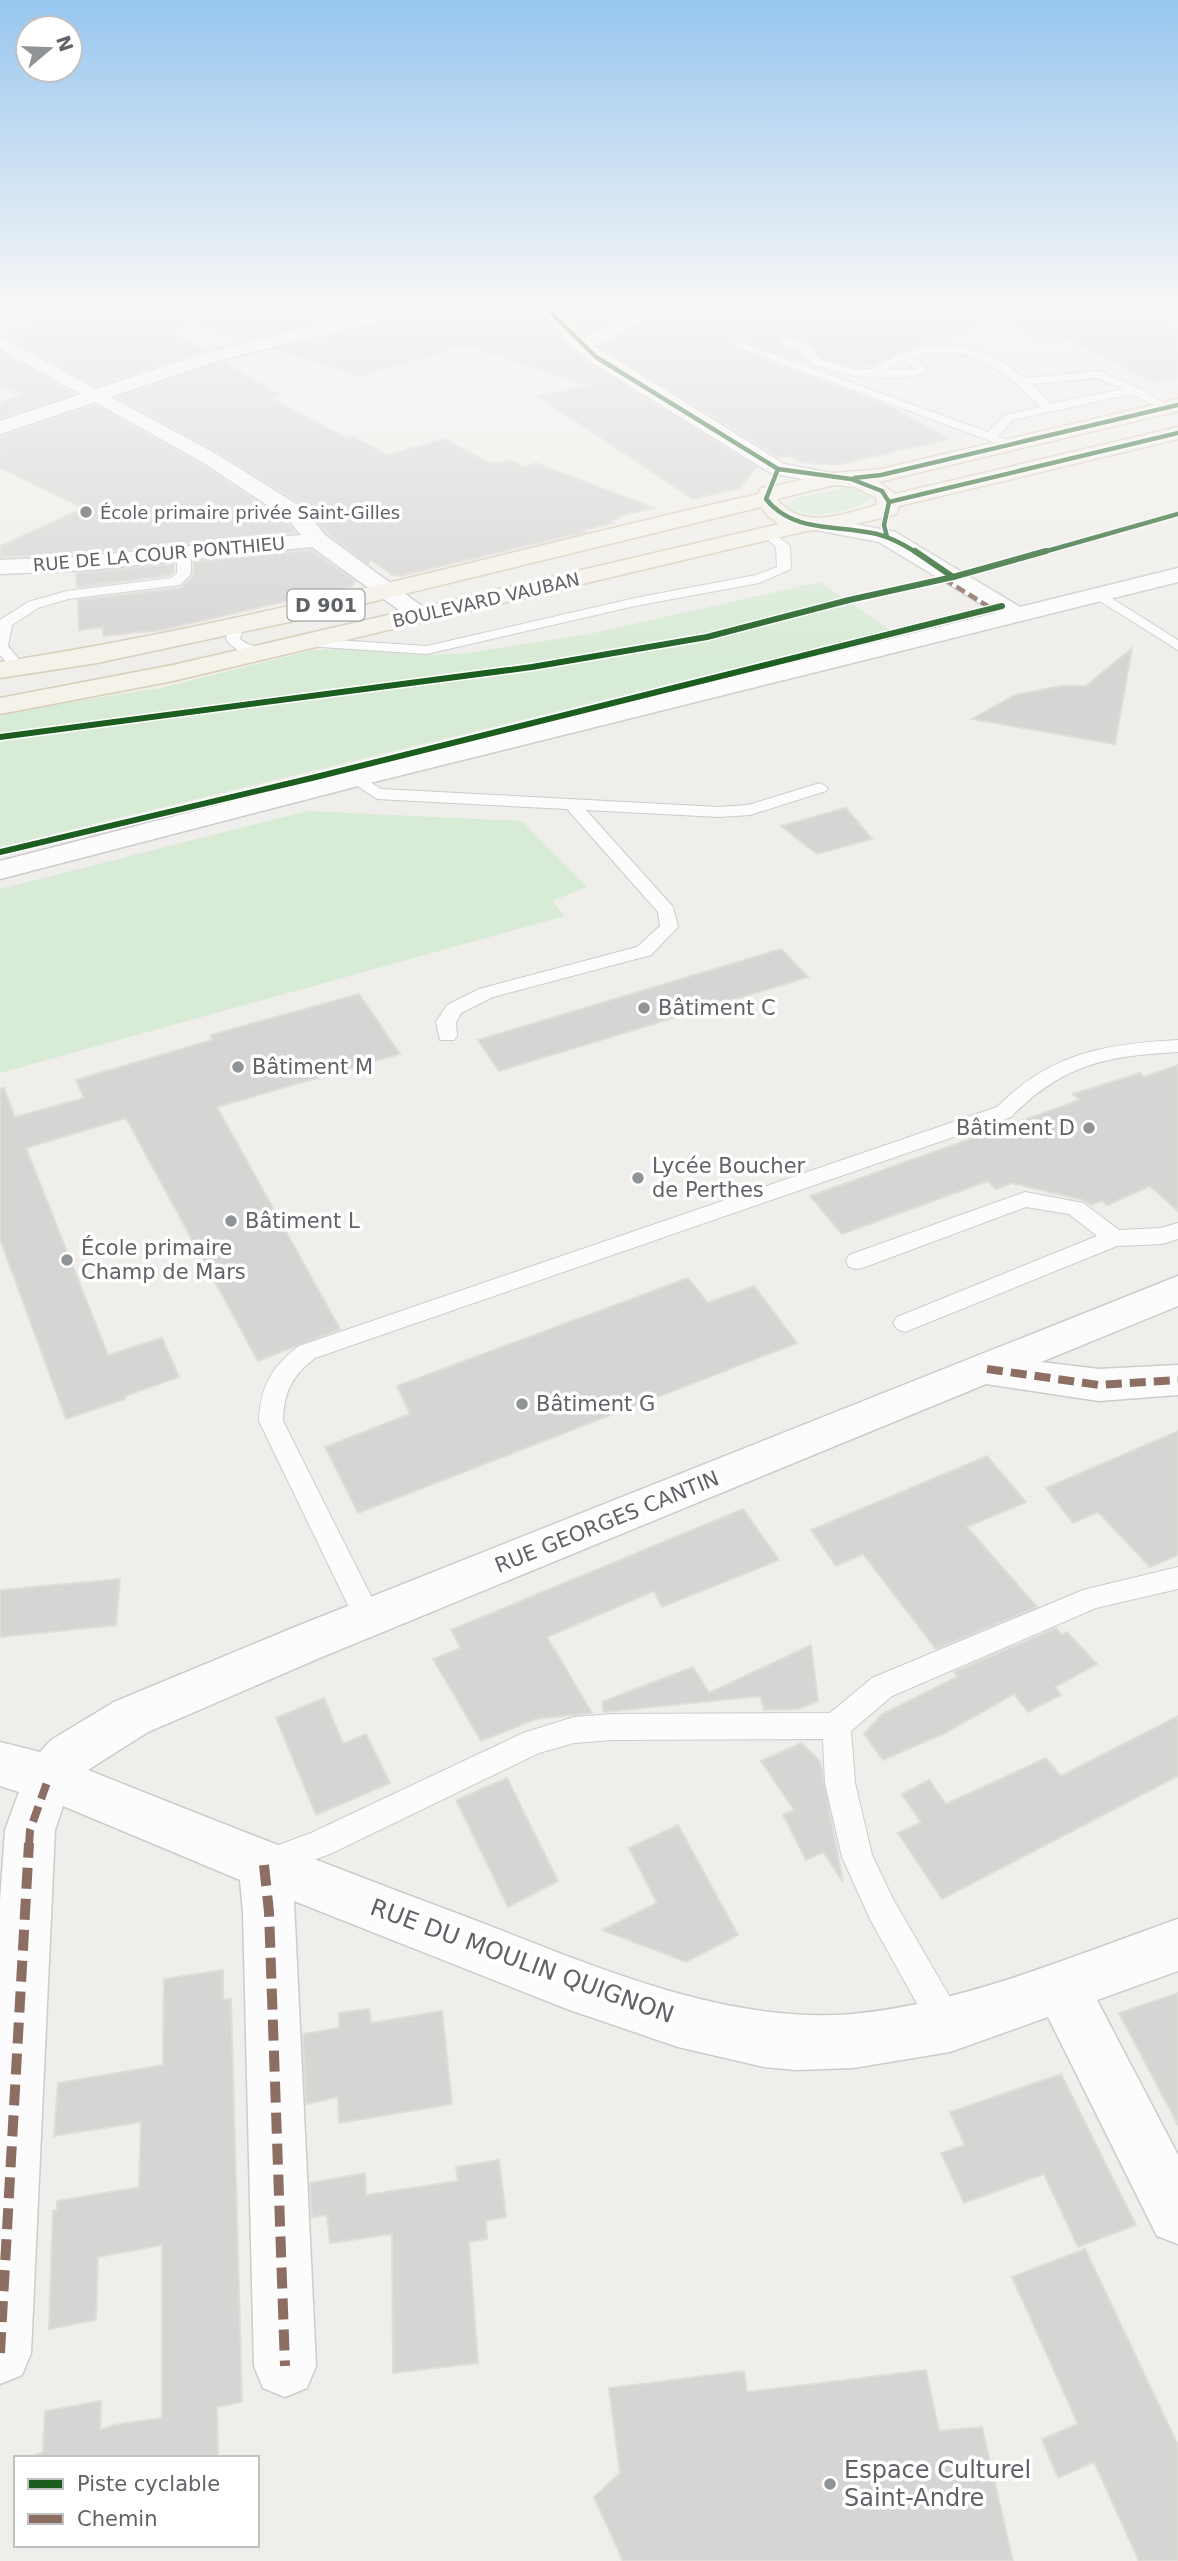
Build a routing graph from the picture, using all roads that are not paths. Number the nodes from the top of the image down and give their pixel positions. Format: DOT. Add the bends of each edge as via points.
graph roads {
  1 [pos="150,425"];
  2 [pos="704,425"];
  3 [pos="956,425"];
  4 [pos="1002,425"];
  5 [pos="1093,425"];
  6 [pos="1178,433"];
  7 [pos="990,437"];
  8 [pos="1010,444"];
  9 [pos="778,470"];
  10 [pos="842,479"];
  11 [pos="767,496"];
  12 [pos="889,506"];
  13 [pos="816,525"];
  14 [pos="768,533"];
  15 [pos="887,537"];
  16 [pos="317,540"];
  17 [pos="184,554"];
  18 [pos="0,567"];
  19 [pos="1178,575"];
  20 [pos="388,590"];
  21 [pos="1100,595"];
  22 [pos="422,615"];
  23 [pos="1017,615"];
  24 [pos="236,627"];
  25 [pos="306,642"];
  26 [pos="1178,646"];
  27 [pos="260,653"];
  28 [pos="9,669"];
  29 [pos="0,706"];
  30 [pos="356,778"];
  31 [pos="820,788"];
  32 [pos="573,806"];
  33 [pos="0,870"];
  34 [pos="447,1036"];
  35 [pos="1178,1046"];
  36 [pos="1178,1231"];
  37 [pos="1114,1238"];
  38 [pos="857,1261"];
  39 [pos="1178,1290"];
  40 [pos="905,1323"];
  41 [pos="987,1370"];
  42 [pos="1178,1380"];
  43 [pos="1178,1578"];
  44 [pos="368,1618"];
  45 [pos="836,1726"];
  46 [pos="25,1771"];
  47 [pos="264,1865"];
  48 [pos="1178,1945"];
  49 [pos="1061,1987"];
  50 [pos="950,2025"];
  51 [pos="1178,2215"];
  52 [pos="0,2353"];
  53 [pos="285,2366"];
  1 -- 16 [label="street" via="296,514"];
  2 -- 9 [label="street"];
  3 -- 7 [label="lane"];
  4 -- 7 [label="lane"];
  5 -- 8 [label="main road"];
  6 -- 12 [label="main road"];
  7 -- 8 [label="lane"];
  8 -- 10 [label="main road" via="870,477"];
  9 -- 10 [label="street"];
  9 -- 11 [label="street"];
  10 -- 11 [label="main road, BOULEVARD VAUBAN"];
  10 -- 12 [label="main road" via="882,491"];
  11 -- 13 [label="main road" via="776,513"];
  11 -- 20 [label="main road, BOULEVARD VAUBAN / D 901"];
  12 -- 13 [label="main road, BOULEVARD VAUBAN"];
  12 -- 15 [label="street" via="884,525"];
  13 -- 14 [label="main road, BOULEVARD VAUBAN / D 901"];
  13 -- 15 [label="street"];
  14 -- 22 [label="main road, BOULEVARD VAUBAN / D 901"];
  14 -- 25 [label="lane" via="783,547 783,569 759,579 635,602 428,650"];
  15 -- 23 [label="street"];
  16 -- 17 [label="street, RUE DE LA COUR PONTHIEU"];
  16 -- 20 [label="street"];
  17 -- 18 [label="street, RUE DE LA COUR PONTHIEU"];
  17 -- 28 [label="lane" via="184,574 175,582 67,595 33,605 5,623 1,647"];
  19 -- 21 [label="street"];
  20 -- 22 [label="street"];
  20 -- 24 [label="main road, BOULEVARD VAUBAN / D 901"];
  21 -- 23 [label="street"];
  21 -- 26 [label="lane"];
  22 -- 25 [label="main road, BOULEVARD VAUBAN / D 901"];
  23 -- 30 [label="street"];
  24 -- 27 [label="lane" via="233,639 239,646"];
  24 -- 28 [label="main road, BOULEVARD VAUBAN / D 901"];
  25 -- 27 [label="main road, BOULEVARD VAUBAN / D 901"];
  27 -- 29 [label="main road, BOULEVARD VAUBAN / D 901"];
  30 -- 32 [label="lane" via="377,794"];
  30 -- 33 [label="street"];
  31 -- 32 [label="lane" via="750,810"];
  32 -- 34 [label="lane" via="667,911 669,927 644,951 486,993 454,1009 446,1022"];
  35 -- 44 [label="lane" via="1097,1056 1058,1070 1032,1085 1004,1112 307,1352 287,1366 271,1394 271,1421"];
  36 -- 37 [label="lane"];
  37 -- 38 [label="lane" via="1075,1208 1025,1199"];
  37 -- 40 [label="lane"];
  39 -- 41 [label="street, RUE GEORGES CANTIN"];
  41 -- 42 [label="street" via="1099,1385"];
  41 -- 44 [label="street, RUE GEORGES CANTIN"];
  43 -- 45 [label="lane" via="1092,1598 882,1687"];
  44 -- 46 [label="street, RUE GEORGES CANTIN" via="131,1717 68,1756"];
  45 -- 47 [label="lane" via="574,1730 533,1742 319,1844"];
  45 -- 50 [label="lane" via="840,1783 857,1857 882,1910"];
  46 -- 47 [label="street, RUE DU MOULIN QUIGNON"];
  46 -- 52 [label="street" via="30,1830"];
  47 -- 50 [label="street, RUE DU MOULIN QUIGNON" via="678,2020 796,2043 853,2040"];
  47 -- 53 [label="street"];
  48 -- 49 [label="street, RUE DU MOULIN QUIGNON"];
  49 -- 50 [label="street, RUE DU MOULIN QUIGNON"];
  49 -- 51 [label="street"];
}
